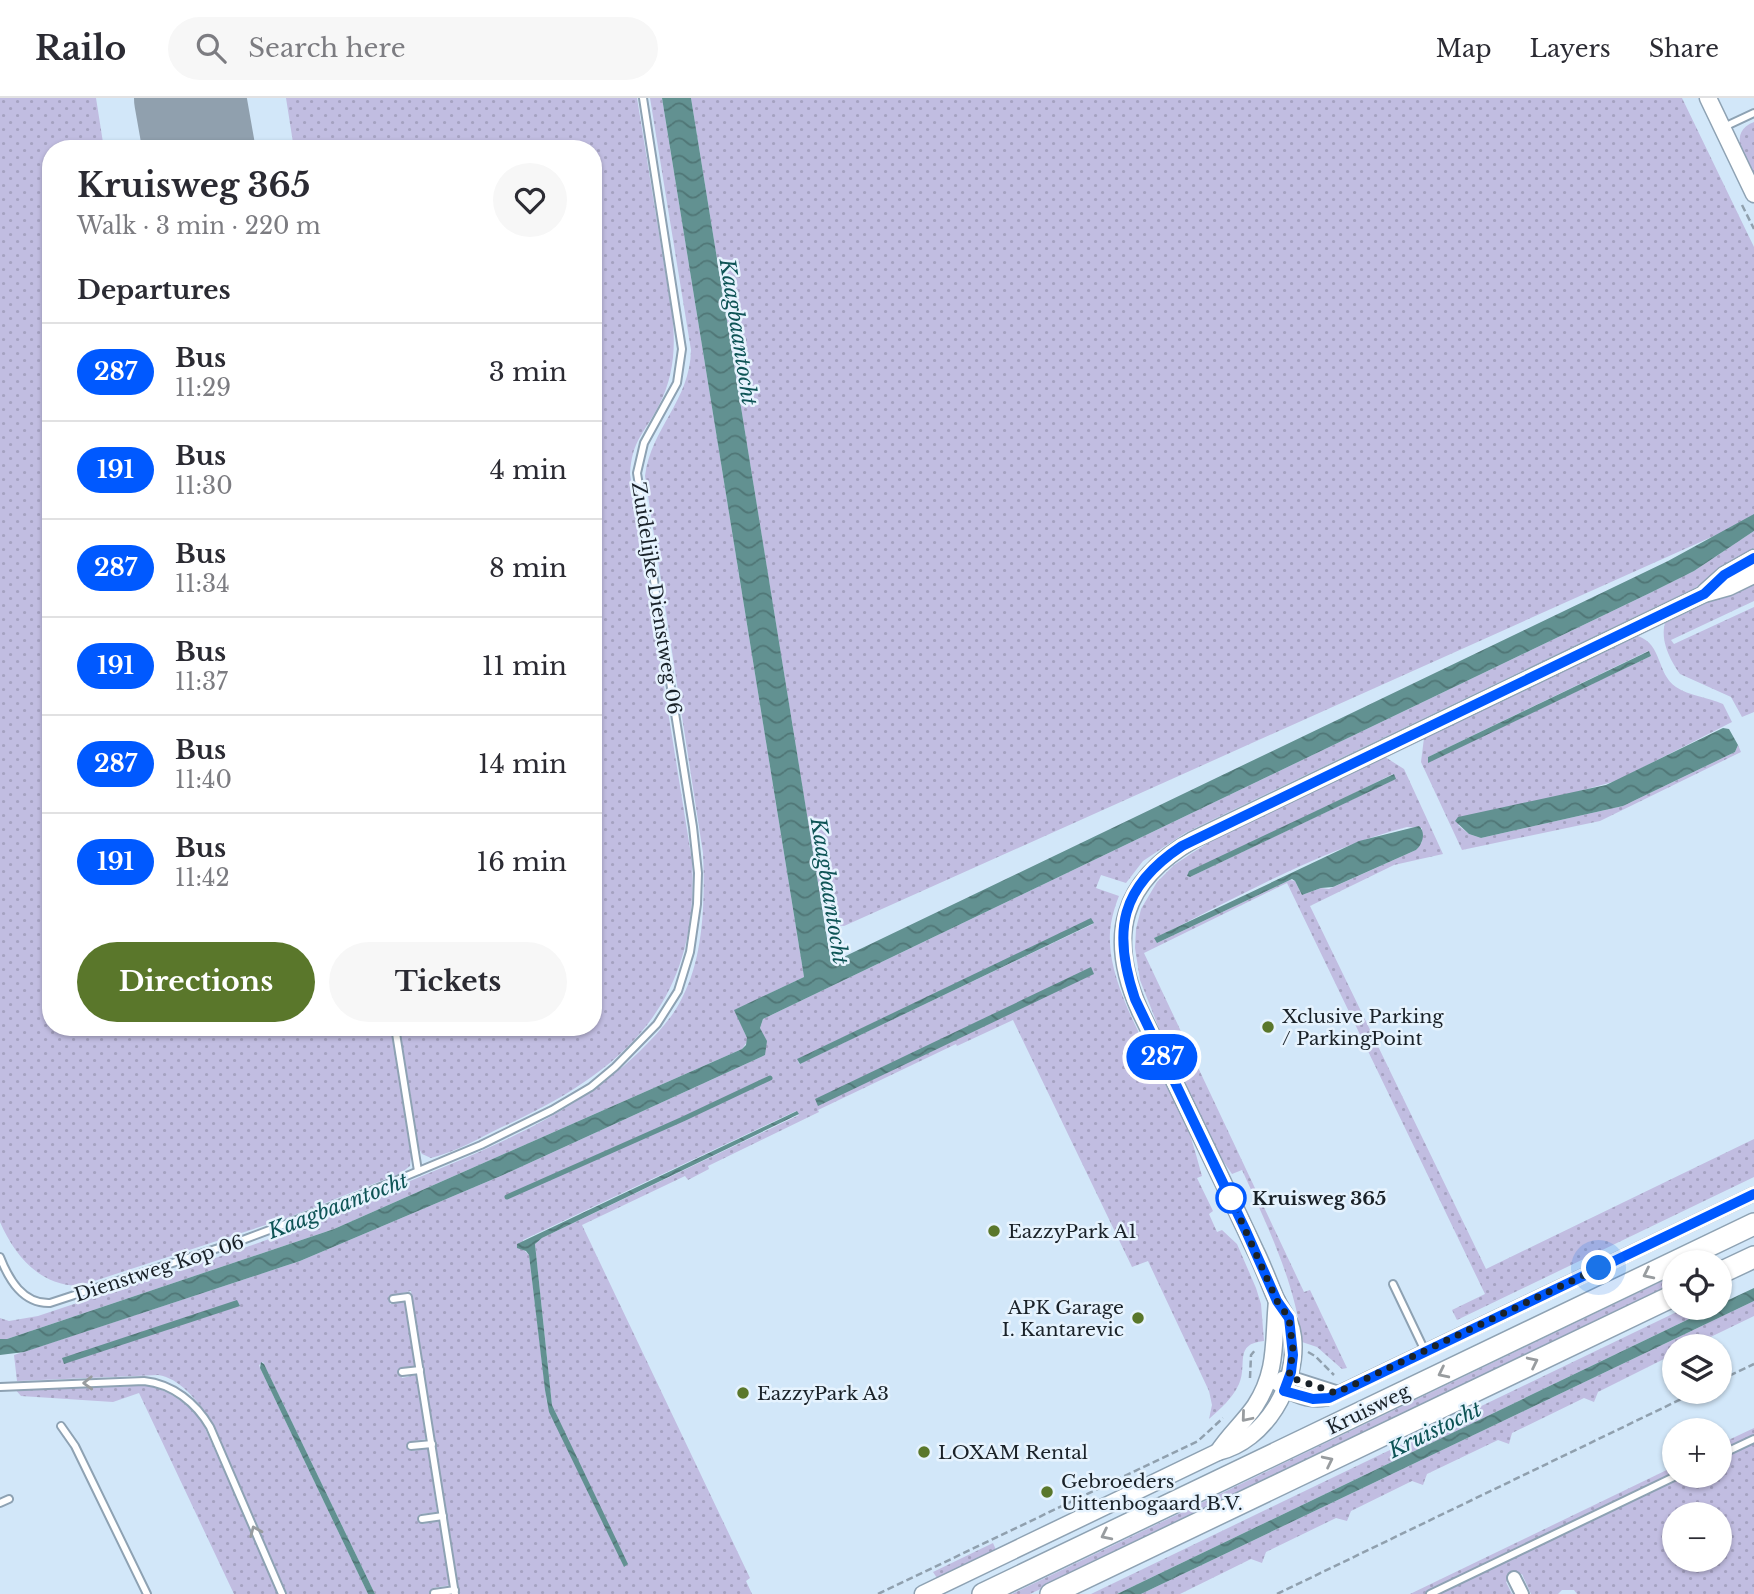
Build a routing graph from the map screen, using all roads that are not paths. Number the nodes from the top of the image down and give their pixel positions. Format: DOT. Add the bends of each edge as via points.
graph roads {
  1 [pos="643,98"];
  2 [pos="1708,98"];
  3 [pos="1754,113"];
  4 [pos="1723,128"];
  5 [pos="1754,194"];
  6 [pos="1754,558"];
  7 [pos="1754,575"];
  8 [pos="1704,594"];
  9 [pos="681,982"];
  10 [pos="396,1036"];
  11 [pos="418,1171"];
  12 [pos="1754,1194"];
  13 [pos="1754,1224"];
  14 [pos="1754,1256"];
  15 [pos="0,1257"];
  16 [pos="1732,1267"];
  17 [pos="1393,1284"];
  18 [pos="393,1299"];
  19 [pos="1277,1301"];
  20 [pos="1662,1301"];
  21 [pos="1425,1352"];
  22 [pos="420,1370"];
  23 [pos="402,1372"];
  24 [pos="1269,1378"];
  25 [pos="1287,1384"];
  26 [pos="0,1387"];
  27 [pos="61,1426"];
  28 [pos="1754,1439"];
  29 [pos="432,1444"];
  30 [pos="411,1446"];
  31 [pos="1732,1449"];
  32 [pos="1218,1452"];
  33 [pos="1662,1483"];
  34 [pos="9,1499"];
  35 [pos="0,1503"];
  36 [pos="443,1516"];
  37 [pos="422,1519"];
  38 [pos="1514,1578"];
  39 [pos="1068,1589"];
  40 [pos="455,1592"];
  41 [pos="434,1593"];
  42 [pos="147,1594"];
  43 [pos="282,1594"];
  44 [pos="923,1594"];
  45 [pos="983,1594"];
  46 [pos="1051,1594"];
  47 [pos="1430,1594"];
  48 [pos="1522,1594"];
  1 -- 9 [label="lane, Zuidelijke Dienstweg 06" via="682,349 675,388 644,443 637,473 697,860 694,933"];
  2 -- 4 [label="street"];
  3 -- 4 [label="lane"];
  4 -- 5 [label="street"];
  6 -- 8 [label="street" via="1724,575"];
  7 -- 8 [label="street"];
  8 -- 19 [label="street" via="1193,840 1162,860 1137,888 1122,940 1135,999"];
  9 -- 11 [label="lane, Dienstweg Kop 06" via="657,1024 591,1087 541,1116"];
  10 -- 11 [label="lane"];
  11 -- 15 [label="lane, Dienstweg Kop 06" via="250,1238 55,1302 36,1302 20,1292"];
  12 -- 21 [label="street, Kruisweg"];
  13 -- 45 [label="highway, Kruisweg, one-way"];
  14 -- 16 [label="highway"];
  17 -- 21 [label="lane"];
  18 -- 22 [label="lane" via="408,1297"];
  19 -- 24 [label="street"];
  19 -- 25 [label="street" via="1289,1318 1293,1350"];
  39 -- 20 [label="highway, Kruisweg, one-way"];
  21 -- 25 [label="street, Kruisweg" via="1317,1400"];
  22 -- 23 [label="lane"];
  22 -- 29 [label="lane"];
  24 -- 25 [label="street"];
  24 -- 32 [label="street, one-way" via="1257,1404"];
  25 -- 32 [label="street" via="1250,1436 1235,1448"];
  43 -- 26 [label="lane, one-way" via="206,1421 175,1391 141,1381"];
  27 -- 42 [label="lane"];
  28 -- 31 [label="lane"];
  29 -- 30 [label="lane"];
  29 -- 36 [label="lane"];
  32 -- 44 [label="street"];
  33 -- 47 [label="lane"];
  34 -- 35 [label="lane"];
  36 -- 37 [label="lane"];
  36 -- 40 [label="lane"];
  38 -- 48 [label="street"];
  39 -- 46 [label="highway, Kruisweg"];
  40 -- 41 [label="lane"];
}
